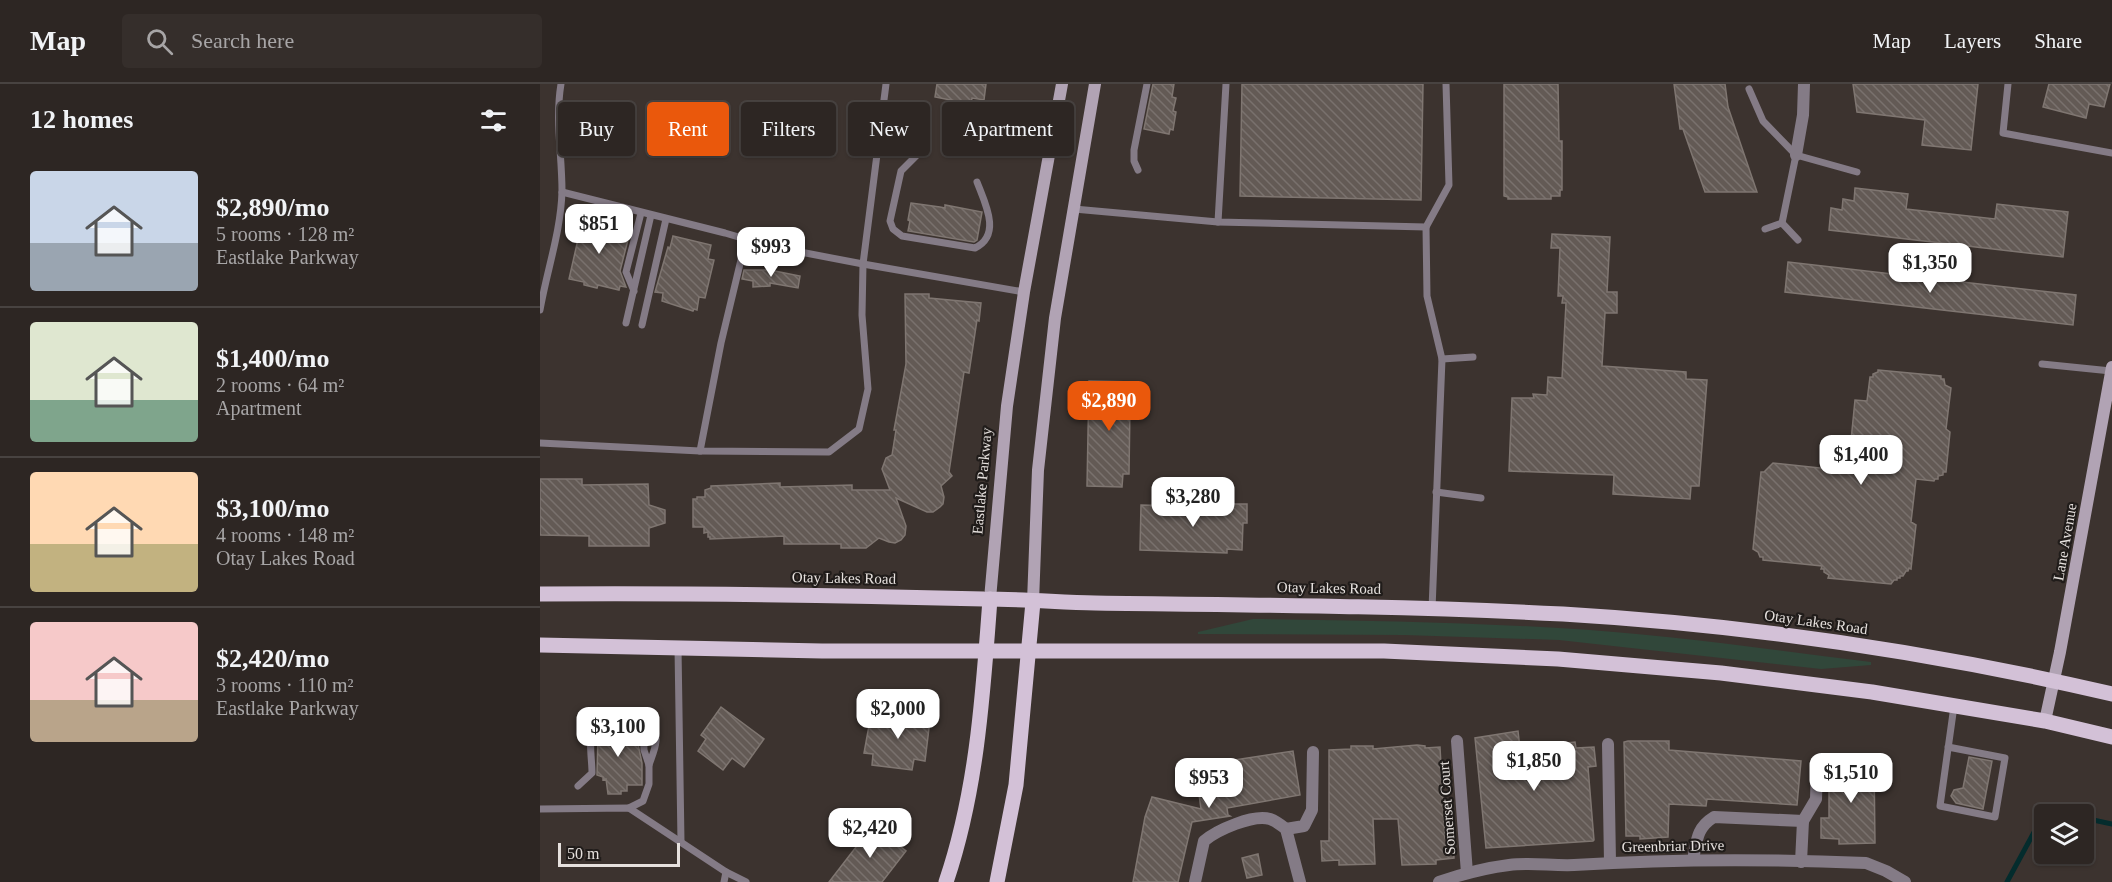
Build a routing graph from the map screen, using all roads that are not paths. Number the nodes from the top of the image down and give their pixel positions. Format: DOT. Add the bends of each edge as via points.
graph roads {
  1 [pos="561,84"];
  2 [pos="886,84"];
  3 [pos="1062,84"];
  4 [pos="1095,84"];
  5 [pos="1147,84"];
  6 [pos="1226,84"];
  7 [pos="1446,84"];
  8 [pos="1804,84"];
  9 [pos="2008,84"];
  10 [pos="1749,89"];
  11 [pos="2112,153"];
  12 [pos="1796,155"];
  13 [pos="916,156"];
  14 [pos="1138,170"];
  15 [pos="1857,172"];
  16 [pos="977,182"];
  17 [pos="562,192"];
  18 [pos="1074,209"];
  19 [pos="641,213"];
  20 [pos="651,215"];
  21 [pos="666,219"];
  22 [pos="1218,222"];
  23 [pos="1782,223"];
  24 [pos="1426,227"];
  25 [pos="1764,229"];
  26 [pos="746,239"];
  27 [pos="1798,240"];
  28 [pos="863,264"];
  29 [pos="634,291"];
  30 [pos="1024,292"];
  31 [pos="540,310"];
  32 [pos="626,322"];
  33 [pos="642,325"];
  34 [pos="1473,357"];
  35 [pos="1442,359"];
  36 [pos="2042,364"];
  37 [pos="2112,369"];
  38 [pos="2109,401"];
  39 [pos="540,443"];
  40 [pos="700,452"];
  41 [pos="1436,492"];
  42 [pos="1481,498"];
  43 [pos="540,594"];
  44 [pos="990,599"];
  45 [pos="1034,602"];
  46 [pos="1432,609"];
  47 [pos="540,645"];
  48 [pos="678,648"];
  49 [pos="1030,651"];
  50 [pos="986,652"];
  51 [pos="2055,680"];
  52 [pos="2112,694"];
  53 [pos="1954,706"];
  54 [pos="2045,721"];
  55 [pos="643,723"];
  56 [pos="2112,737"];
  57 [pos="1457,741"];
  58 [pos="1608,744"];
  59 [pos="1948,747"];
  60 [pos="1313,752"];
  61 [pos="649,765"];
  62 [pos="1817,767"];
  63 [pos="579,786"];
  64 [pos="629,808"];
  65 [pos="540,809"];
  66 [pos="1803,821"];
  67 [pos="1286,829"];
  68 [pos="681,843"];
  69 [pos="1693,860"];
  70 [pos="1610,862"];
  71 [pos="1801,862"];
  72 [pos="726,872"];
  73 [pos="1467,873"];
  74 [pos="724,882"];
  75 [pos="746,882"];
  76 [pos="946,882"];
  77 [pos="998,882"];
  78 [pos="1195,882"];
  79 [pos="1300,882"];
  80 [pos="1438,882"];
  81 [pos="1905,882"];
  1 -- 17 [label="lane" via="558,133"];
  2 -- 28 [label="lane"];
  3 -- 30 [label="main road, Eastlake Parkway"];
  4 -- 18 [label="main road"];
  5 -- 14 [label="lane" via="1134,150"];
  6 -- 22 [label="lane"];
  7 -- 24 [label="lane" via="1449,185"];
  8 -- 12 [label="street"];
  9 -- 11 [label="lane" via="2002,133"];
  10 -- 12 [label="lane" via="1763,121"];
  12 -- 15 [label="lane"];
  12 -- 23 [label="lane"];
  13 -- 16 [label="lane" via="901,171 890,221 902,236 975,248 984,244 990,236 989,217"];
  17 -- 19 [label="lane"];
  17 -- 31 [label="lane"];
  18 -- 22 [label="lane"];
  18 -- 45 [label="main road" via="1055,318 1038,470"];
  19 -- 20 [label="lane"];
  19 -- 29 [label="lane" via="626,272"];
  20 -- 21 [label="lane"];
  20 -- 29 [label="lane"];
  21 -- 26 [label="lane"];
  21 -- 33 [label="lane"];
  22 -- 24 [label="lane"];
  23 -- 25 [label="lane"];
  23 -- 27 [label="lane"];
  24 -- 35 [label="lane" via="1427,296"];
  26 -- 28 [label="lane"];
  26 -- 40 [label="lane"];
  28 -- 30 [label="lane"];
  28 -- 40 [label="lane" via="862,315 868,389 859,429 829,452"];
  29 -- 32 [label="lane"];
  30 -- 44 [label="main road, Eastlake Parkway" via="1007,406"];
  34 -- 35 [label="lane"];
  35 -- 41 [label="lane"];
  36 -- 37 [label="lane"];
  37 -- 38 [label="main road, Lane Avenue"];
  38 -- 51 [label="main road, Lane Avenue"];
  39 -- 40 [label="lane"];
  41 -- 42 [label="lane"];
  41 -- 46 [label="lane"];
  43 -- 44 [label="main road, Otay Lakes Road"];
  44 -- 45 [label="main road, Otay Lakes Road"];
  44 -- 50 [label="main road, Eastlake Parkway"];
  45 -- 46 [label="main road, Otay Lakes Road"];
  45 -- 49 [label="main road"];
  46 -- 51 [label="main road, Otay Lakes Road" via="1723,628 1877,649"];
  47 -- 48 [label="main road"];
  48 -- 50 [label="main road"];
  48 -- 68 [label="lane"];
  49 -- 50 [label="main road"];
  49 -- 53 [label="main road" via="1384,651 1558,659 1732,674"];
  49 -- 77 [label="main road" via="1016,785"];
  50 -- 76 [label="main road, Eastlake Parkway" via="977,753"];
  51 -- 52 [label="main road, Otay Lakes Road"];
  51 -- 54 [label="main road, Lane Avenue"];
  53 -- 54 [label="main road"];
  53 -- 59 [label="lane"];
  54 -- 56 [label="main road"];
  55 -- 61 [label="lane"];
  55 -- 61 [label="lane" via="651,724 657,739"];
  55 -- 63 [label="lane" via="621,714 601,716 592,732 592,774"];
  57 -- 73 [label="street, Somerset Court"];
  58 -- 70 [label="street"];
  59 -- 59 [label="lane" via="1940,806 1995,817 2005,758"];
  60 -- 67 [label="street" via="1312,810 1304,826"];
  61 -- 64 [label="lane" via="649,784 643,801"];
  62 -- 66 [label="street" via="1816,799"];
  64 -- 65 [label="lane"];
  64 -- 68 [label="lane"];
  66 -- 69 [label="street" via="1714,818 1703,824"];
  66 -- 71 [label="street"];
  67 -- 78 [label="street" via="1269,818 1218,831 1204,841"];
  67 -- 79 [label="street"];
  68 -- 72 [label="lane"];
  69 -- 70 [label="street, Greenbriar Drive"];
  69 -- 71 [label="street, Greenbriar Drive"];
  70 -- 73 [label="street, Greenbriar Drive" via="1511,864"];
  71 -- 81 [label="street, Greenbriar Drive" via="1866,863"];
  72 -- 74 [label="lane"];
  72 -- 75 [label="lane"];
  73 -- 80 [label="street, Greenbriar Drive"];
}
